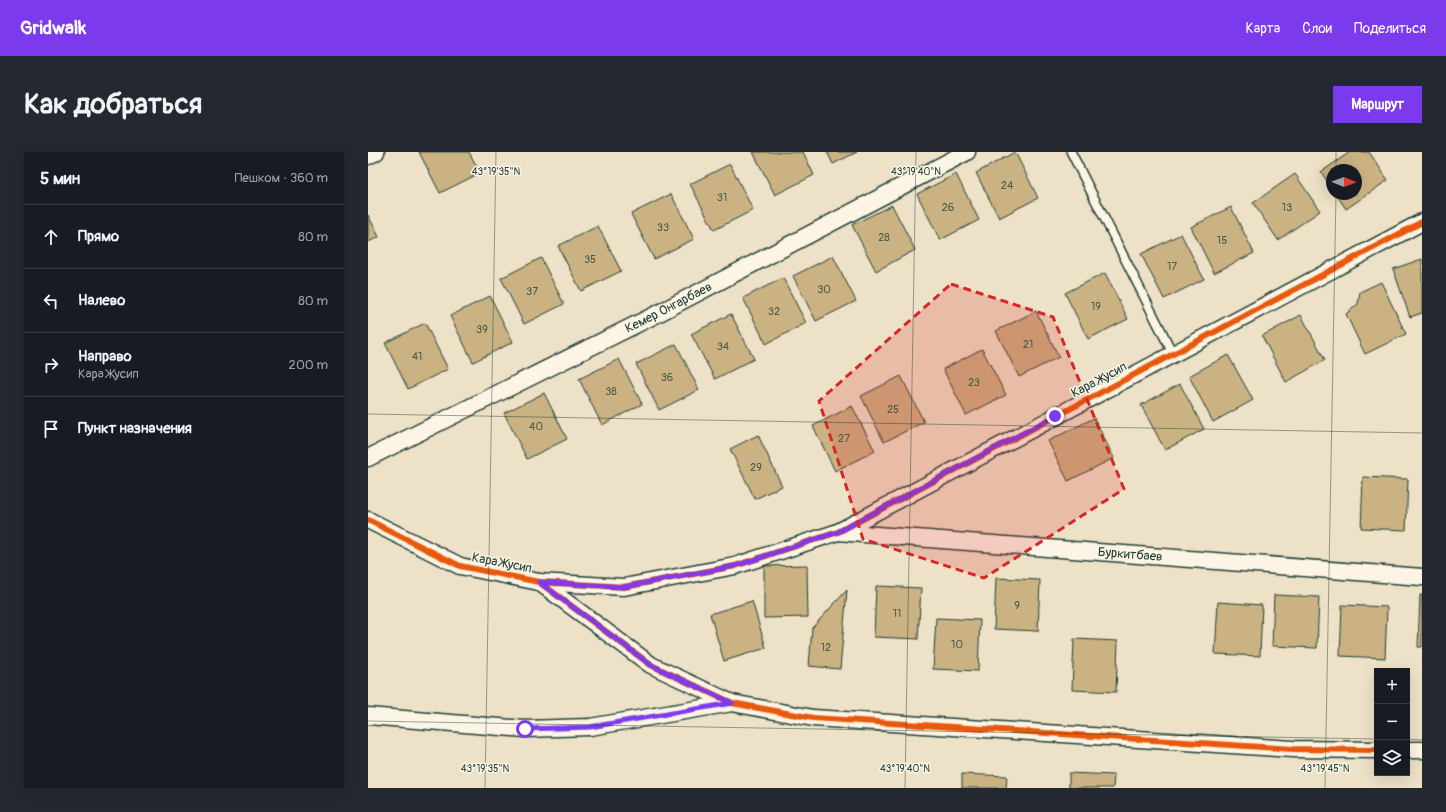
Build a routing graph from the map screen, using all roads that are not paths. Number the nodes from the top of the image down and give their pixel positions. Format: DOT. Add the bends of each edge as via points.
graph roads {
  1 [pos="376,152"];
  2 [pos="967,152"];
  3 [pos="1071,152"];
  4 [pos="368,156"];
  5 [pos="1422,222"];
  6 [pos="1173,354"];
  7 [pos="368,458"];
  8 [pos="368,520"];
  9 [pos="838,532"];
  10 [pos="1422,577"];
  11 [pos="539,582"];
  12 [pos="732,703"];
  13 [pos="368,716"];
  14 [pos="1374,750"];
  15 [pos="1410,750"];
  16 [pos="1422,750"];
  1 -- 4 [label="street"];
  2 -- 7 [label="street, Кемер Онгарбаев" via="659,313"];
  3 -- 6 [label="lane"];
  5 -- 6 [label="street, Кара Жусип"];
  6 -- 9 [label="street, Кара Жусип"];
  8 -- 11 [label="street, Кара Жусип" via="460,566"];
  9 -- 10 [label="street, Буркитбаев"];
  9 -- 11 [label="street, Кара Жусип" via="735,566 624,587"];
  11 -- 12 [label="street" via="651,665"];
  12 -- 13 [label="street" via="590,727 525,729"];
  12 -- 14 [label="street" via="813,718 1293,749"];
  15 -- 16 [label="street"];
}
